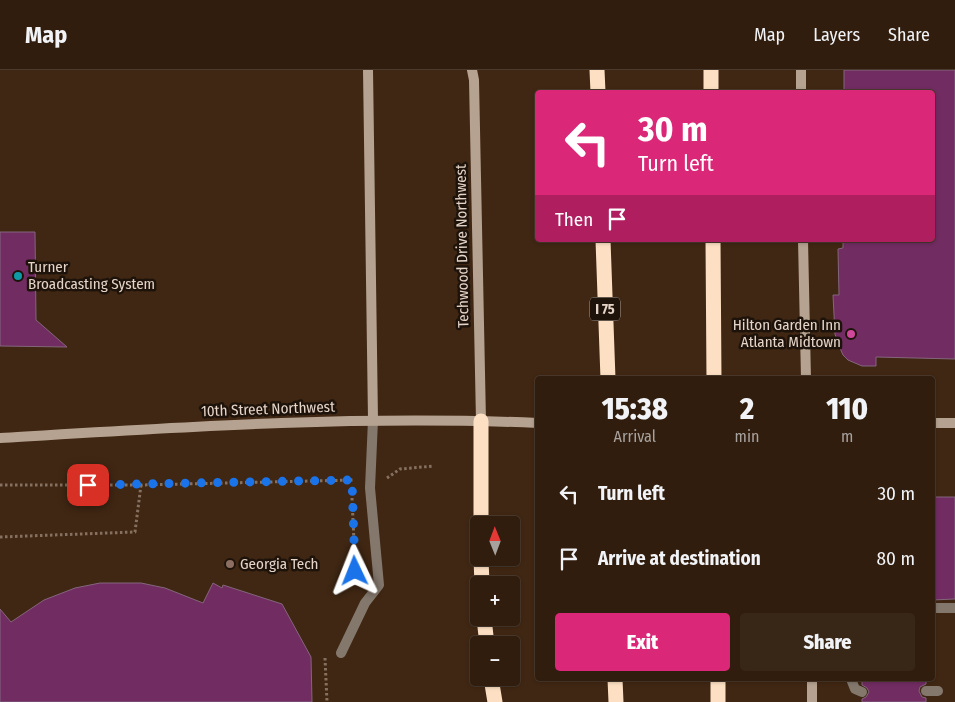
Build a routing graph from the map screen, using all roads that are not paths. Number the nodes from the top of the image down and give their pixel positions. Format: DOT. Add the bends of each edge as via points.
graph roads {
  1 [pos="368,70"];
  2 [pos="472,70"];
  3 [pos="597,70"];
  4 [pos="711,70"];
  5 [pos="801,70"];
  6 [pos="598,90"];
  7 [pos="711,90"];
  8 [pos="801,90"];
  9 [pos="603,242"];
  10 [pos="713,242"];
  11 [pos="803,242"];
  12 [pos="608,376"];
  13 [pos="714,376"];
  14 [pos="806,376"];
  15 [pos="373,420"];
  16 [pos="481,421"];
  17 [pos="535,423"];
  18 [pos="935,423"];
  19 [pos="955,424"];
  20 [pos="0,438"];
  21 [pos="481,516"];
  22 [pos="936,608"];
  23 [pos="955,608"];
  24 [pos="341,653"];
  25 [pos="615,681"];
  26 [pos="718,681"];
  27 [pos="812,681"];
  28 [pos="852,681"];
  29 [pos="492,686"];
  30 [pos="926,691"];
  31 [pos="938,691"];
  32 [pos="862,692"];
  33 [pos="495,702"];
  34 [pos="616,702"];
  35 [pos="718,702"];
  36 [pos="812,702"];
  1 -- 15 [label="street"];
  2 -- 16 [label="street, Techwood Drive Northwest"];
  3 -- 6 [label="highway"];
  4 -- 7 [label="highway"];
  5 -- 8 [label="street"];
  9 -- 12 [label="highway, I 75"];
  10 -- 13 [label="highway"];
  11 -- 14 [label="street"];
  15 -- 16 [label="street, 10th Street Northwest"];
  15 -- 20 [label="street, 10th Street Northwest"];
  15 -- 24 [label="lane" via="370,480 380,585 365,604"];
  16 -- 17 [label="street, 10th Street Northwest"];
  16 -- 21 [label="highway"];
  18 -- 19 [label="street"];
  22 -- 23 [label="lane"];
  25 -- 34 [label="highway"];
  26 -- 35 [label="highway"];
  27 -- 36 [label="street"];
  28 -- 32 [label="lane" via="855,689"];
  29 -- 33 [label="highway"];
  30 -- 31 [label="lane"];
}
